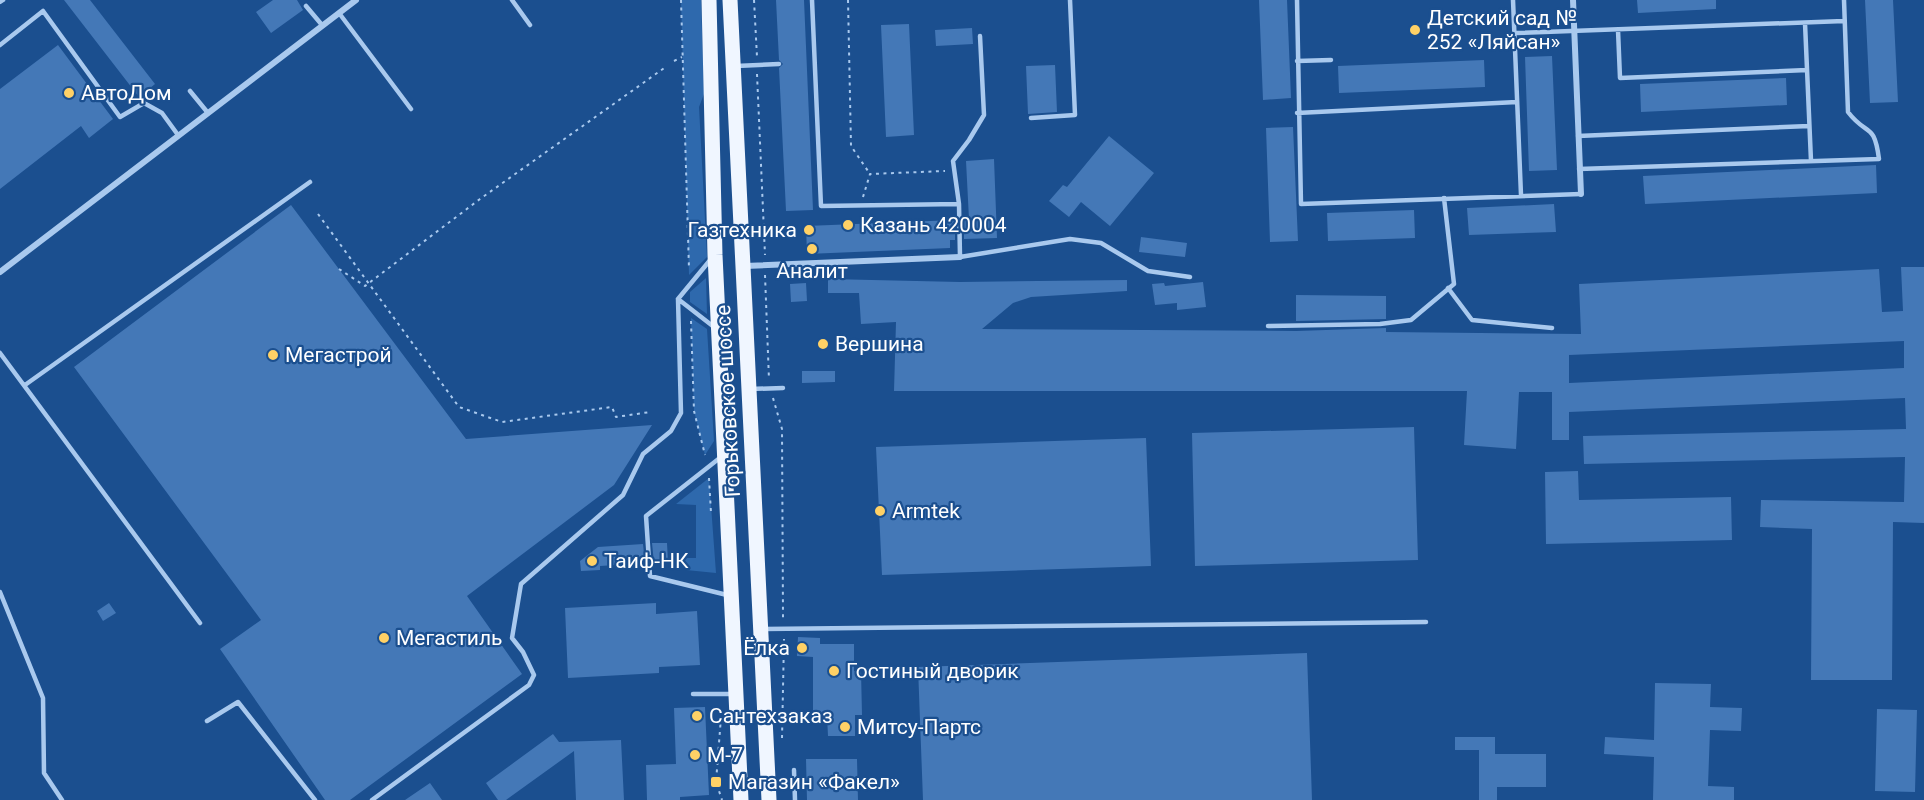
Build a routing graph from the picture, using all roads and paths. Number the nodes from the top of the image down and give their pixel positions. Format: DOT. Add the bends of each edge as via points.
graph roads {
  1 [pos="356,0"];
  2 [pos="512,0"];
  3 [pos="681,0"];
  4 [pos="709,0"];
  5 [pos="730,0"];
  6 [pos="754,0"];
  7 [pos="812,0"];
  8 [pos="848,0"];
  9 [pos="1070,0"];
  10 [pos="1297,0"];
  11 [pos="1513,0"];
  12 [pos="1573,0"];
  13 [pos="1844,0"];
  14 [pos="306,6"];
  15 [pos="339,13"];
  16 [pos="1844,21"];
  17 [pos="1805,23"];
  18 [pos="322,25"];
  19 [pos="530,25"];
  20 [pos="1618,30"];
  21 [pos="1575,32"];
  22 [pos="1516,33"];
  23 [pos="980,36"];
  24 [pos="0,45"];
  25 [pos="683,56"];
  26 [pos="1331,60"];
  27 [pos="675,61"];
  28 [pos="1297,61"];
  29 [pos="807,62"];
  30 [pos="814,62"];
  31 [pos="757,64"];
  32 [pos="779,64"];
  33 [pos="667,66"];
  34 [pos="734,66"];
  35 [pos="1807,70"];
  36 [pos="190,91"];
  37 [pos="1517,102"];
  38 [pos="411,109"];
  39 [pos="208,113"];
  40 [pos="1297,113"];
  41 [pos="1031,117"];
  42 [pos="1809,126"];
  43 [pos="178,135"];
  44 [pos="1578,136"];
  45 [pos="1811,161"];
  46 [pos="1579,169"];
  47 [pos="954,171"];
  48 [pos="870,174"];
  49 [pos="310,182"];
  50 [pos="1581,194"];
  51 [pos="1521,195"];
  52 [pos="1444,198"];
  53 [pos="959,204"];
  54 [pos="860,205"];
  55 [pos="318,213"];
  56 [pos="715,255"];
  57 [pos="960,257"];
  58 [pos="765,265"];
  59 [pos="741,266"];
  60 [pos="339,269"];
  61 [pos="0,272"];
  62 [pos="690,275"];
  63 [pos="1190,277"];
  64 [pos="369,283"];
  65 [pos="1448,288"];
  66 [pos="678,299"];
  67 [pos="691,318"];
  68 [pos="1268,326"];
  69 [pos="1552,328"];
  70 [pos="718,330"];
  71 [pos="0,353"];
  72 [pos="25,385"];
  73 [pos="770,388"];
  74 [pos="783,388"];
  75 [pos="748,389"];
  76 [pos="650,412"];
  77 [pos="725,453"];
  78 [pos="705,455"];
  79 [pos="0,591"];
  80 [pos="730,596"];
  81 [pos="1426,622"];
  82 [pos="200,623"];
  83 [pos="784,628"];
  84 [pos="761,629"];
  85 [pos="737,693"];
  86 [pos="693,694"];
  87 [pos="207,721"];
  88 [pos="782,740"];
  89 [pos="794,770"];
  90 [pos="62,800"];
  91 [pos="315,800"];
  92 [pos="372,800"];
  93 [pos="741,800"];
  94 [pos="769,800"];
  95 [pos="795,800"];
  1 -- 15 [label="street"];
  2 -- 19 [label="lane"];
  3 -- 25 [label="path"];
  4 -- 56 [label="main road, Горьковское шоссе"];
  5 -- 34 [label="main road, Горьковское шоссе"];
  6 -- 31 [label="path"];
  7 -- 30 [label="lane"];
  8 -- 48 [label="path" via="851,146"];
  9 -- 41 [label="lane" via="1075,115"];
  10 -- 28 [label="lane"];
  11 -- 22 [label="lane"];
  12 -- 21 [label="street"];
  13 -- 16 [label="lane"];
  14 -- 18 [label="lane"];
  15 -- 18 [label="street"];
  15 -- 38 [label="lane"];
  16 -- 17 [label="lane"];
  16 -- 45 [label="lane" via="1848,112 1857,123 1872,130 1879,159"];
  17 -- 20 [label="lane"];
  17 -- 35 [label="lane"];
  18 -- 39 [label="street"];
  20 -- 21 [label="lane"];
  20 -- 35 [label="lane" via="1620,78"];
  21 -- 22 [label="lane"];
  21 -- 44 [label="street"];
  22 -- 37 [label="lane"];
  23 -- 47 [label="lane" via="984,115 953,161"];
  24 -- 43 [label="lane" via="43,11 120,117 144,103 162,113"];
  25 -- 27 [label="path"];
  25 -- 62 [label="path"];
  26 -- 28 [label="lane"];
  28 -- 40 [label="lane"];
  29 -- 30 [label="lane"];
  30 -- 54 [label="lane" via="821,206"];
  31 -- 32 [label="lane"];
  31 -- 34 [label="lane"];
  31 -- 58 [label="path"];
  33 -- 64 [label="path"];
  34 -- 59 [label="main road, Горьковское шоссе"];
  35 -- 42 [label="lane"];
  36 -- 39 [label="lane"];
  37 -- 40 [label="lane"];
  37 -- 51 [label="lane"];
  39 -- 43 [label="street"];
  40 -- 52 [label="lane" via="1301,204"];
  42 -- 44 [label="lane"];
  42 -- 45 [label="lane"];
  43 -- 61 [label="street"];
  44 -- 46 [label="street"];
  45 -- 46 [label="lane"];
  46 -- 50 [label="street"];
  47 -- 48 [label="path"];
  47 -- 53 [label="lane"];
  48 -- 54 [label="path"];
  49 -- 72 [label="lane"];
  50 -- 51 [label="lane"];
  51 -- 52 [label="lane"];
  52 -- 65 [label="lane" via="1454,284"];
  53 -- 54 [label="lane"];
  53 -- 57 [label="lane"];
  55 -- 64 [label="path"];
  56 -- 66 [label="lane"];
  56 -- 70 [label="main road, Горьковское шоссе"];
  57 -- 58 [label="street"];
  57 -- 63 [label="lane" via="1070,239 1101,243 1148,271"];
  58 -- 59 [label="street"];
  58 -- 73 [label="path"];
  59 -- 75 [label="main road, Горьковское шоссе"];
  60 -- 64 [label="path" via="365,286"];
  64 -- 76 [label="path" via="459,407 502,422 612,407 616,417"];
  65 -- 68 [label="lane" via="1411,320"];
  65 -- 69 [label="lane" via="1472,320"];
  66 -- 70 [label="lane"];
  66 -- 92 [label="lane" via="681,413 671,431 643,454 623,495 521,584 512,639 534,675 529,685"];
  67 -- 78 [label="path" via="694,411"];
  70 -- 77 [label="main road, Горьковское шоссе"];
  71 -- 72 [label="lane"];
  72 -- 82 [label="lane"];
  73 -- 74 [label="lane"];
  73 -- 75 [label="lane"];
  73 -- 83 [label="path" via="782,429"];
  75 -- 84 [label="main road, Горьковское шоссе"];
  77 -- 80 [label="main road, Горьковское шоссе"];
  77 -- 80 [label="lane" via="646,516 650,576"];
  79 -- 90 [label="lane" via="42,698 44,773"];
  80 -- 85 [label="main road, Горьковское шоссе"];
  81 -- 83 [label="lane"];
  83 -- 84 [label="lane"];
  83 -- 88 [label="path"];
  84 -- 94 [label="main road, Горьковское шоссе"];
  85 -- 86 [label="lane"];
  85 -- 93 [label="main road, Горьковское шоссе"];
  87 -- 91 [label="lane" via="238,702"];
  89 -- 95 [label="lane"];
}
